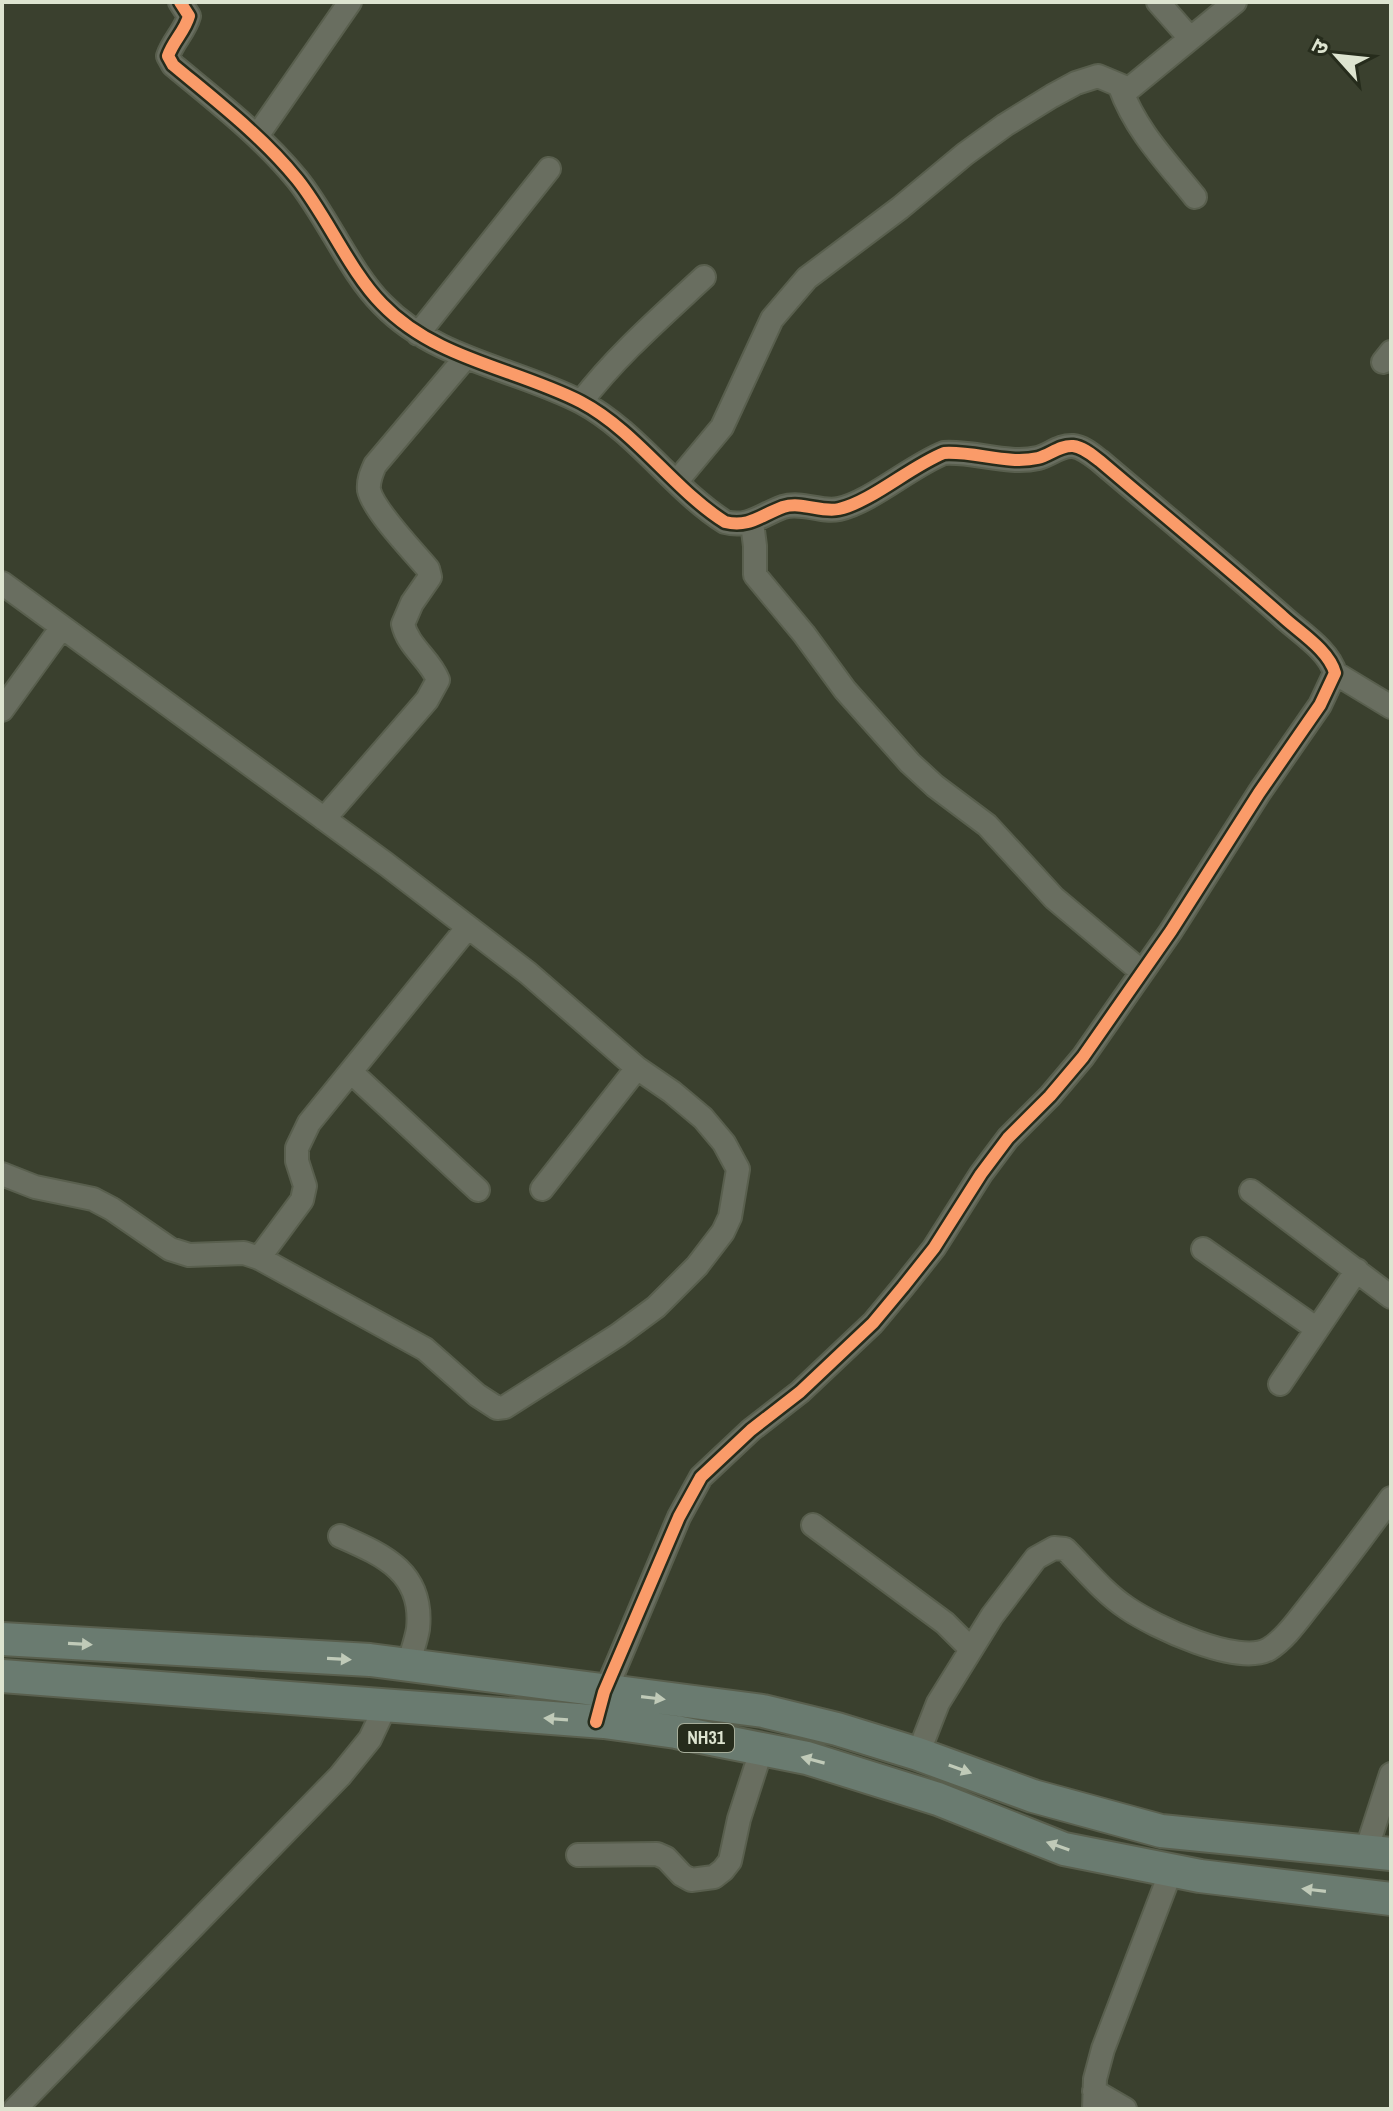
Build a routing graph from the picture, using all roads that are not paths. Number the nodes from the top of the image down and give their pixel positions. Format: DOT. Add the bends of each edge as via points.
graph roads {
  1 [pos="180,2"];
  2 [pos="350,2"];
  3 [pos="1158,2"];
  4 [pos="1235,2"];
  5 [pos="1189,37"];
  6 [pos="1120,87"];
  7 [pos="257,136"];
  8 [pos="549,169"];
  9 [pos="1195,197"];
  10 [pos="704,277"];
  11 [pos="418,334"];
  12 [pos="466,357"];
  13 [pos="581,402"];
  14 [pos="677,481"];
  15 [pos="752,523"];
  16 [pos="2,583"];
  17 [pos="62,627"];
  18 [pos="1335,673"];
  19 [pos="1391,707"];
  20 [pos="2,710"];
  21 [pos="324,819"];
  22 [pos="468,927"];
  23 [pos="1142,972"];
  24 [pos="637,1068"];
  25 [pos="351,1072"];
  26 [pos="2,1174"];
  27 [pos="542,1189"];
  28 [pos="478,1190"];
  29 [pos="1251,1191"];
  30 [pos="1203,1249"];
  31 [pos="259,1258"];
  32 [pos="1357,1270"];
  33 [pos="1391,1297"];
  34 [pos="1317,1329"];
  35 [pos="1280,1384"];
  36 [pos="1391,1498"];
  37 [pos="813,1525"];
  38 [pos="340,1536"];
  39 [pos="2,1639"];
  40 [pos="971,1649"];
  41 [pos="408,1666"];
  42 [pos="2,1676"];
  43 [pos="386,1705"];
  44 [pos="600,1707"];
  45 [pos="762,1748"];
  46 [pos="918,1754"];
  47 [pos="1391,1774"];
  48 [pos="1379,1853"];
  49 [pos="578,1855"];
  50 [pos="1171,1871"];
  51 [pos="1391,1899"];
  52 [pos="1094,2100"];
  53 [pos="15,2109"];
  54 [pos="1125,2109"];
  1 -- 7 [label="street" via="189,16 168,56 173,65"];
  2 -- 7 [label="street"];
  3 -- 5 [label="street"];
  4 -- 5 [label="street"];
  5 -- 6 [label="street" via="1139,83"];
  6 -- 9 [label="street" via="1131,116"];
  6 -- 14 [label="street" via="1098,76 1052,96 965,154 807,278 772,319 722,427"];
  7 -- 11 [label="street" via="297,179 379,302"];
  8 -- 11 [label="street"];
  10 -- 13 [label="street" via="633,342"];
  11 -- 12 [label="street"];
  12 -- 13 [label="street"];
  12 -- 21 [label="street" via="375,465 369,481 379,510 428,569 430,577 403,624 438,680 427,700"];
  13 -- 14 [label="street"];
  14 -- 15 [label="street" via="725,522"];
  15 -- 18 [label="street" via="785,507 838,510 944,453 1024,459 1078,446 1263,600 1333,664"];
  15 -- 23 [label="street" via="755,575 845,690 910,763 987,825 1054,898"];
  16 -- 17 [label="street"];
  17 -- 20 [label="street"];
  17 -- 21 [label="street"];
  18 -- 19 [label="street"];
  18 -- 23 [label="street" via="1320,705"];
  21 -- 22 [label="street"];
  22 -- 24 [label="street"];
  22 -- 25 [label="street"];
  23 -- 44 [label="street" via="1083,1057 1008,1138 934,1248 873,1323 701,1477 679,1517"];
  24 -- 27 [label="street"];
  24 -- 31 [label="street" via="703,1118 729,1150 738,1169 730,1217 697,1266 656,1307 505,1407 490,1405 425,1349"];
  25 -- 28 [label="street"];
  25 -- 31 [label="street" via="302,1136 297,1161 305,1186 302,1200"];
  26 -- 31 [label="street" via="93,1199 170,1249 189,1255 244,1253"];
  29 -- 32 [label="street"];
  30 -- 34 [label="street"];
  32 -- 33 [label="street"];
  32 -- 34 [label="street"];
  34 -- 35 [label="street"];
  36 -- 40 [label="street" via="1301,1616 1278,1642 1258,1654 1208,1644 1151,1622 1108,1593 1065,1549 1054,1548 1036,1558"];
  37 -- 40 [label="street" via="945,1623"];
  38 -- 41 [label="street" via="382,1555 412,1585 418,1629"];
  39 -- 41 [label="highway, NH31, one-way"];
  40 -- 46 [label="street" via="938,1703"];
  41 -- 44 [label="highway, NH31"];
  42 -- 43 [label="highway, NH31"];
  44 -- 43 [label="highway, NH31, one-way"];
  43 -- 53 [label="street" via="370,1739 340,1776"];
  44 -- 45 [label="highway, NH31" via="676,1732"];
  44 -- 46 [label="highway, NH31, one-way" via="763,1711"];
  45 -- 49 [label="street" via="730,1861 714,1877 691,1880 657,1854"];
  50 -- 45 [label="highway, NH31, one-way" via="1064,1849 938,1799"];
  46 -- 48 [label="highway, NH31, one-way" via="1033,1796 1161,1831"];
  47 -- 48 [label="street"];
  51 -- 50 [label="highway, NH31, one-way"];
  50 -- 52 [label="street" via="1103,2049"];
  52 -- 54 [label="street"];
}
